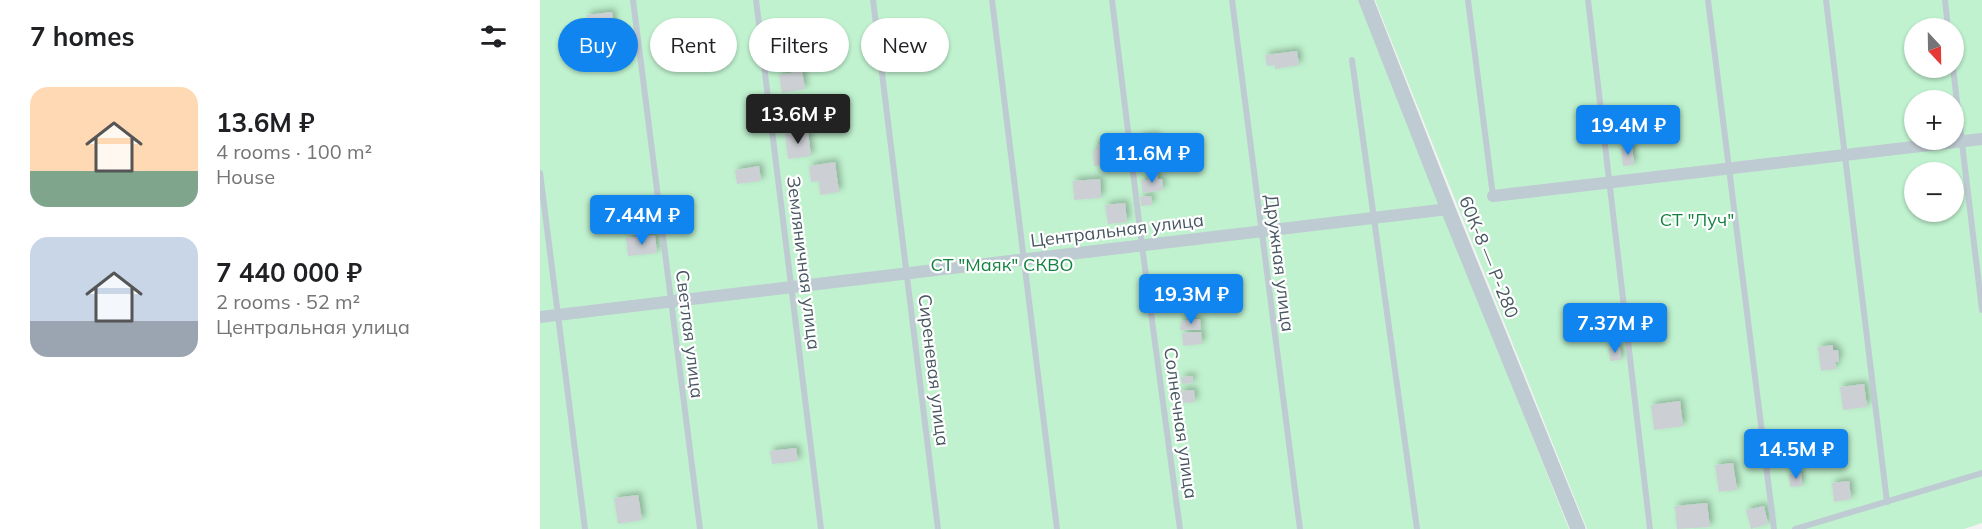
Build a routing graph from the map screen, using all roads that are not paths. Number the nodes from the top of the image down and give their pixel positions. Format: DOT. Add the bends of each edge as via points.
graph roads {
  1 [pos="633,0"];
  2 [pos="756,0"];
  3 [pos="873,0"];
  4 [pos="992,0"];
  5 [pos="1112,0"];
  6 [pos="1232,0"];
  7 [pos="1366,0"];
  8 [pos="1468,0"];
  9 [pos="1588,0"];
  10 [pos="1708,0"];
  11 [pos="1826,0"];
  12 [pos="1945,0"];
  13 [pos="1947,18"];
  14 [pos="1352,60"];
  15 [pos="1982,139"];
  16 [pos="1964,141"];
  17 [pos="1904,148"];
  18 [pos="1963,150"];
  19 [pos="1845,155"];
  20 [pos="1728,168"];
  21 [pos="540,173"];
  22 [pos="1610,181"];
  23 [pos="1493,196"];
  24 [pos="1448,209"];
  25 [pos="1374,218"];
  26 [pos="1261,231"];
  27 [pos="1142,246"];
  28 [pos="1024,260"];
  29 [pos="907,273"];
  30 [pos="792,287"];
  31 [pos="671,302"];
  32 [pos="1982,310"];
  33 [pos="558,315"];
  34 [pos="540,317"];
  35 [pos="1982,473"];
  36 [pos="1887,502"];
  37 [pos="585,529"];
  38 [pos="700,529"];
  39 [pos="821,529"];
  40 [pos="939,529"];
  41 [pos="1057,529"];
  42 [pos="1180,529"];
  43 [pos="1300,529"];
  44 [pos="1417,529"];
  45 [pos="1578,529"];
  46 [pos="1650,529"];
  47 [pos="1774,529"];
  48 [pos="1795,529"];
  1 -- 31 [label="lane, Светлая улица"];
  2 -- 30 [label="lane, Земляничная улица"];
  3 -- 29 [label="lane, Сиреневая улица"];
  4 -- 28 [label="lane"];
  5 -- 27 [label="lane, Солнечная улица"];
  6 -- 26 [label="lane, Дружная улица"];
  7 -- 24 [label="street, 60К-8 — Р-280"];
  8 -- 23 [label="lane"];
  9 -- 22 [label="lane"];
  10 -- 20 [label="lane"];
  11 -- 19 [label="lane"];
  12 -- 13 [label="lane"];
  14 -- 25 [label="lane"];
  15 -- 16 [label="street"];
  17 -- 19 [label="street"];
  18 -- 32 [label="lane"];
  19 -- 20 [label="street"];
  19 -- 36 [label="lane"];
  20 -- 22 [label="street"];
  20 -- 47 [label="lane"];
  21 -- 33 [label="lane"];
  22 -- 23 [label="street"];
  22 -- 46 [label="lane"];
  24 -- 25 [label="street, Центральная улица"];
  24 -- 45 [label="street, 60К-8 — Р-280"];
  25 -- 26 [label="street, Центральная улица"];
  25 -- 44 [label="lane"];
  26 -- 27 [label="street, Центральная улица"];
  26 -- 43 [label="lane, Дружная улица"];
  27 -- 28 [label="street, Центральная улица"];
  27 -- 42 [label="lane, Солнечная улица"];
  28 -- 29 [label="street, Центральная улица"];
  28 -- 41 [label="lane"];
  29 -- 30 [label="street, Центральная улица"];
  29 -- 40 [label="lane, Сиреневая улица"];
  30 -- 31 [label="street, Центральная улица"];
  30 -- 39 [label="lane, Земляничная улица"];
  31 -- 33 [label="street, Центральная улица"];
  31 -- 38 [label="lane, Светлая улица"];
  33 -- 34 [label="street, Центральная улица"];
  33 -- 37 [label="lane"];
  35 -- 36 [label="lane"];
  36 -- 48 [label="lane"];
}
